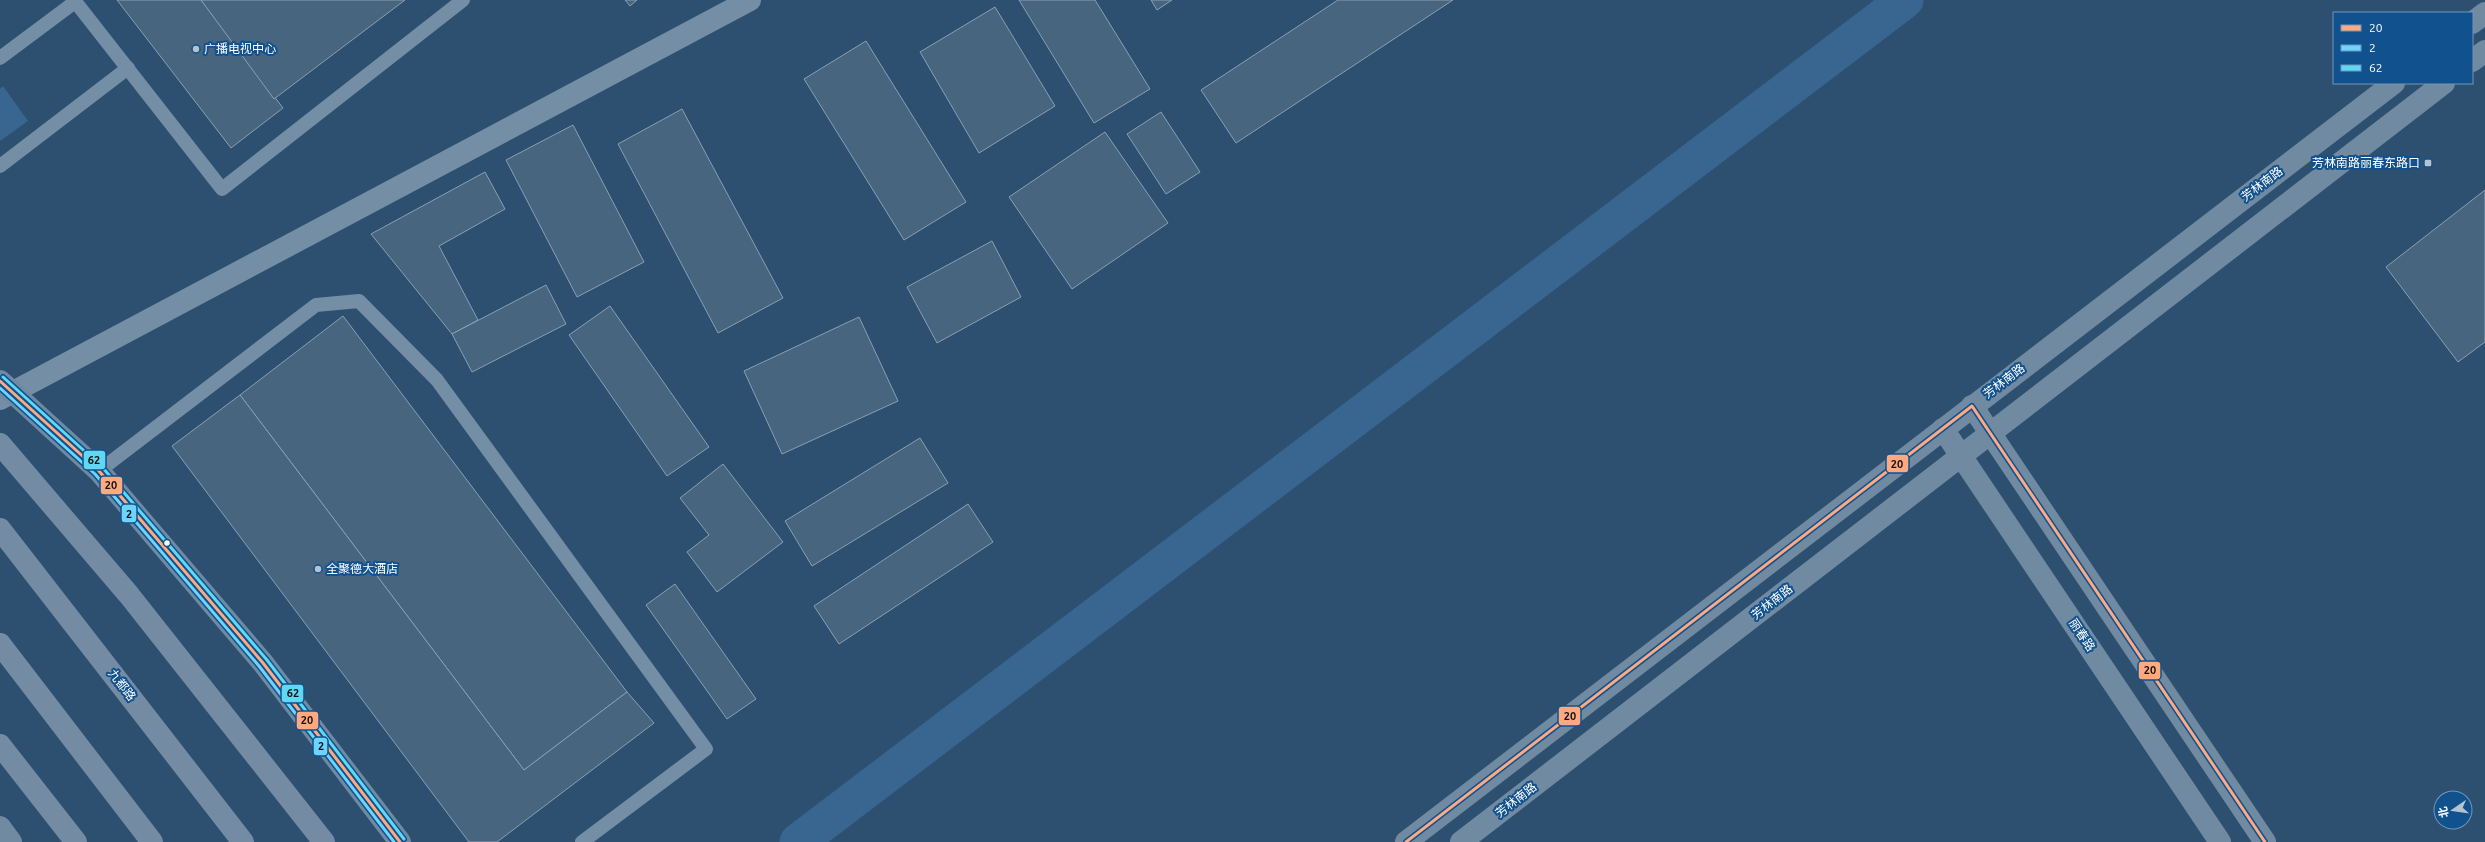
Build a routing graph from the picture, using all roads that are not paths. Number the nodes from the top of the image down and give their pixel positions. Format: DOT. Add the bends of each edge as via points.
graph roads {
  1 [pos="463,0"];
  2 [pos="750,0"];
  3 [pos="74,1"];
  4 [pos="2485,13"];
  5 [pos="2473,22"];
  6 [pos="2485,51"];
  7 [pos="0,58"];
  8 [pos="2473,60"];
  9 [pos="128,68"];
  10 [pos="2393,84"];
  11 [pos="2443,84"];
  12 [pos="0,166"];
  13 [pos="4,391"];
  14 [pos="1972,406"];
  15 [pos="1944,429"];
  16 [pos="1992,434"];
  17 [pos="0,444"];
  18 [pos="1962,456"];
  19 [pos="99,471"];
  20 [pos="0,529"];
  21 [pos="0,644"];
  22 [pos="0,745"];
  23 [pos="0,827"];
  24 [pos="11,842"];
  25 [pos="76,842"];
  26 [pos="152,842"];
  27 [pos="243,842"];
  28 [pos="324,842"];
  29 [pos="400,842"];
  30 [pos="582,842"];
  31 [pos="1406,842"];
  32 [pos="1461,842"];
  33 [pos="2220,842"];
  34 [pos="2265,842"];
  1 -- 9 [label="lane" via="222,189"];
  2 -- 13 [label="street"];
  3 -- 7 [label="lane"];
  3 -- 9 [label="lane"];
  4 -- 5 [label="street"];
  6 -- 8 [label="street"];
  9 -- 12 [label="lane"];
  10 -- 14 [label="street, 芳林南路"];
  11 -- 16 [label="street, 芳林南路"];
  13 -- 19 [label="street"];
  14 -- 15 [label="street, 芳林南路"];
  14 -- 16 [label="street"];
  15 -- 18 [label="street, 丽春路"];
  15 -- 31 [label="street, 芳林南路"];
  16 -- 18 [label="street, 芳林南路"];
  16 -- 34 [label="street"];
  17 -- 28 [label="main road" via="129,595"];
  18 -- 32 [label="street, 芳林南路"];
  18 -- 33 [label="street, 丽春路"];
  19 -- 29 [label="street" via="263,663"];
  19 -- 30 [label="lane" via="316,304 360,301 437,380 706,749"];
  20 -- 27 [label="main road, 九都路"];
  21 -- 26 [label="main road"];
  22 -- 25 [label="main road"];
  23 -- 24 [label="street"];
}
